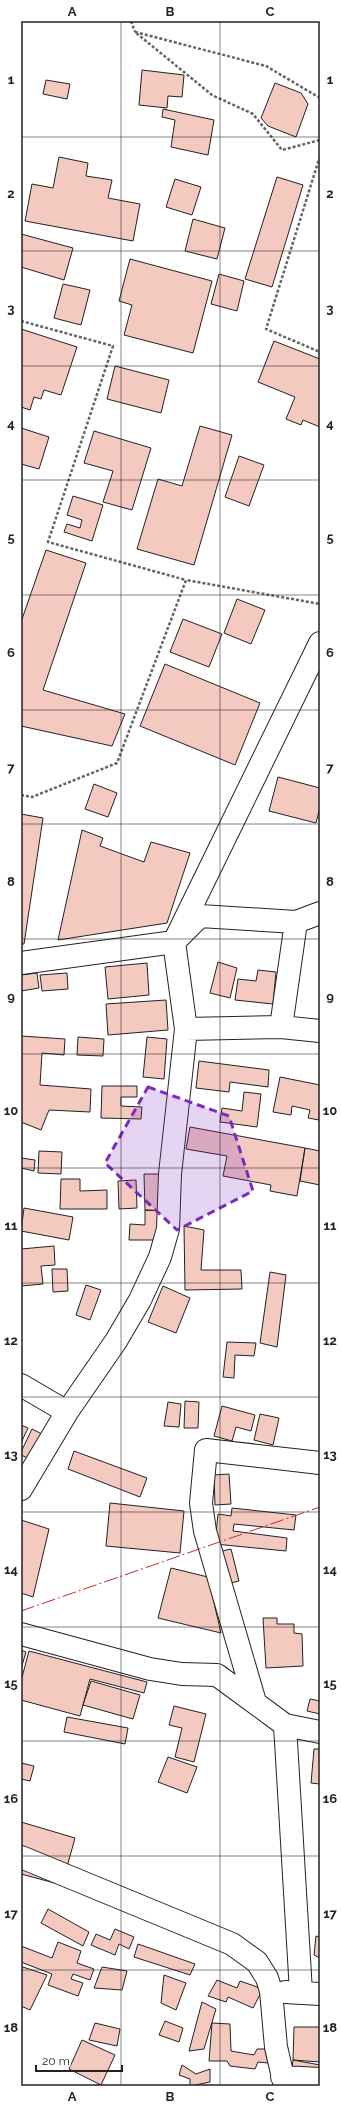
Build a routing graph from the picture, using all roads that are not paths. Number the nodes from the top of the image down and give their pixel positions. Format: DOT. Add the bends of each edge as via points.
graph roads {
  1 [pos="320,643"];
  2 [pos="320,913"];
  3 [pos="296,922"];
  4 [pos="174,942"];
  5 [pos="21,963"];
  6 [pos="281,1027"];
  7 [pos="186,1029"];
  8 [pos="320,1031"];
  9 [pos="21,1385"];
  10 [pos="67,1412"];
  11 [pos="320,1463"];
  12 [pos="21,1489"];
  13 [pos="21,1634"];
  14 [pos="255,1702"];
  15 [pos="286,1725"];
  16 [pos="320,1732"];
  17 [pos="21,1857"];
  18 [pos="271,1991"];
  19 [pos="310,1993"];
  20 [pos="320,2079"];
  21 [pos="283,2082"];
  1 -- 4 [label="street"];
  2 -- 3 [label="street"];
  3 -- 4 [label="street" via="200,916"];
  3 -- 6 [label="street"];
  4 -- 5 [label="street"];
  4 -- 7 [label="street"];
  6 -- 7 [label="street"];
  6 -- 8 [label="street"];
  7 -- 10 [label="street" via="170,1174 168,1229 160,1257 140,1300 116,1340"];
  9 -- 10 [label="street"];
  10 -- 12 [label="street"];
  11 -- 14 [label="street" via="206,1450 201,1503 205,1531"];
  13 -- 14 [label="street" via="150,1669 182,1674 217,1675"];
  14 -- 15 [label="street"];
  15 -- 16 [label="street"];
  15 -- 19 [label="street"];
  17 -- 18 [label="street" via="232,1944 257,1962 268,1978"];
  18 -- 19 [label="street"];
  18 -- 21 [label="street" via="276,2047"];
  20 -- 21 [label="street"];
}
